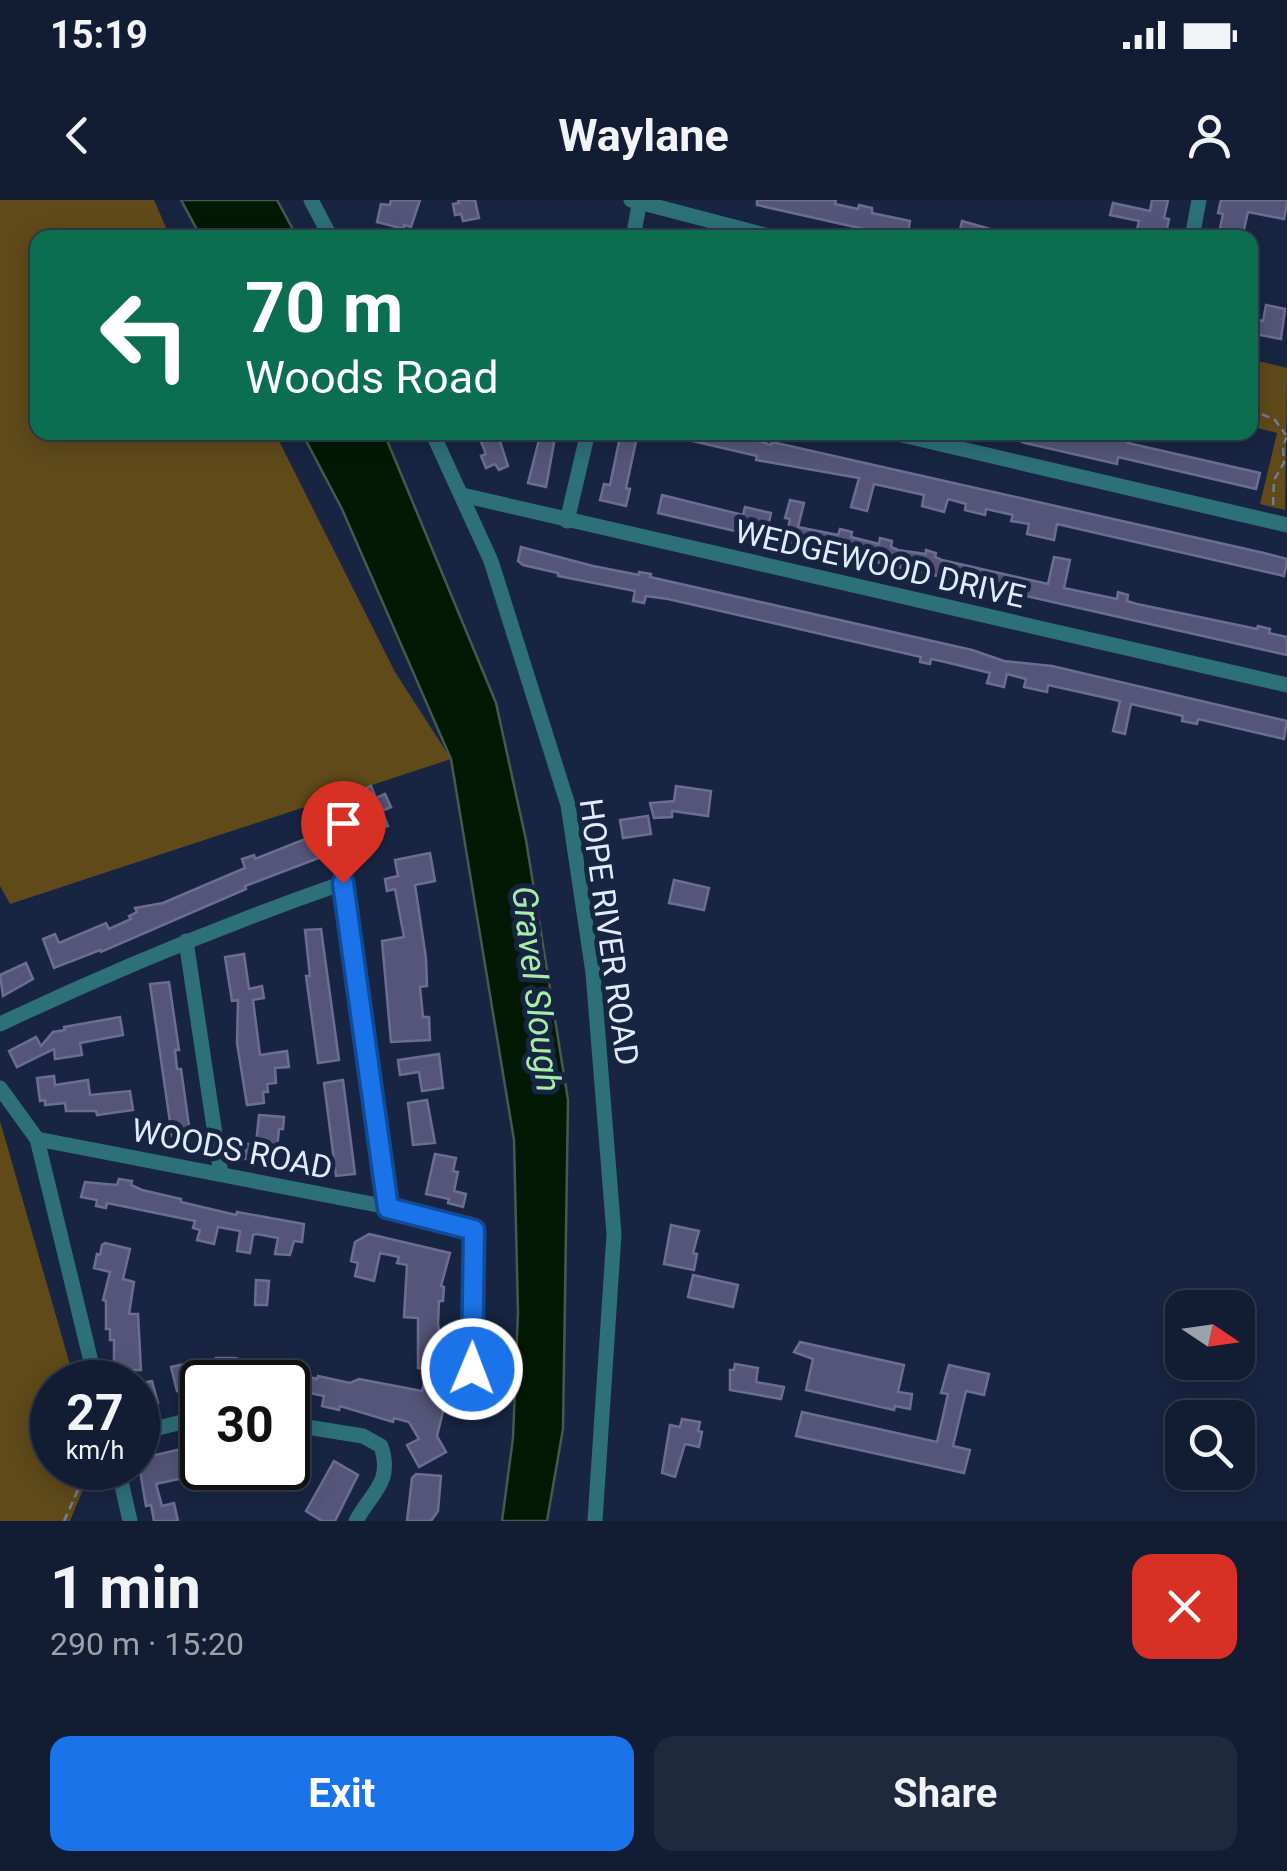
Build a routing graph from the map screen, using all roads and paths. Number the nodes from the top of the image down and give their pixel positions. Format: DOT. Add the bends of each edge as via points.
graph roads {
  1 [pos="310,200"];
  2 [pos="1198,200"];
  3 [pos="637,201"];
  4 [pos="327,230"];
  5 [pos="633,230"];
  6 [pos="746,230"];
  7 [pos="1193,230"];
  8 [pos="1258,413"];
  9 [pos="1287,437"];
  10 [pos="436,440"];
  11 [pos="586,440"];
  12 [pos="923,440"];
  13 [pos="462,496"];
  14 [pos="567,521"];
  15 [pos="1269,521"];
  16 [pos="1287,525"];
  17 [pos="1287,686"];
  18 [pos="186,941"];
  19 [pos="0,1024"];
  20 [pos="0,1088"];
  21 [pos="37,1139"];
  22 [pos="222,1174"];
  23 [pos="388,1208"];
  24 [pos="91,1360"];
  25 [pos="472,1369"];
  26 [pos="310,1428"];
  27 [pos="78,1490"];
  28 [pos="123,1490"];
  29 [pos="64,1521"];
  30 [pos="130,1521"];
  31 [pos="356,1521"];
  32 [pos="595,1521"];
  1 -- 4 [label="street"];
  2 -- 7 [label="street"];
  3 -- 5 [label="street"];
  3 -- 6 [label="street"];
  8 -- 9 [label="path" via="1275,420"];
  9 -- 15 [label="path"];
  10 -- 13 [label="street, HOPE RIVER ROAD"];
  11 -- 14 [label="street"];
  12 -- 15 [label="street"];
  13 -- 14 [label="street, WEDGEWOOD DRIVE"];
  13 -- 32 [label="street, HOPE RIVER ROAD" via="492,562 568,805 593,973 614,1234"];
  14 -- 17 [label="street, WEDGEWOOD DRIVE"];
  15 -- 16 [label="street"];
  18 -- 19 [label="street"];
  18 -- 22 [label="street"];
  18 -- 23 [label="street" via="343,883"];
  20 -- 21 [label="street"];
  21 -- 22 [label="street, WOODS ROAD"];
  21 -- 24 [label="street"];
  22 -- 23 [label="street, WOODS ROAD"];
  23 -- 25 [label="street, WOODS ROAD" via="474,1230"];
  26 -- 31 [label="street" via="363,1436 381,1446 388,1466"];
  27 -- 29 [label="path"];
  28 -- 30 [label="street"];
}
